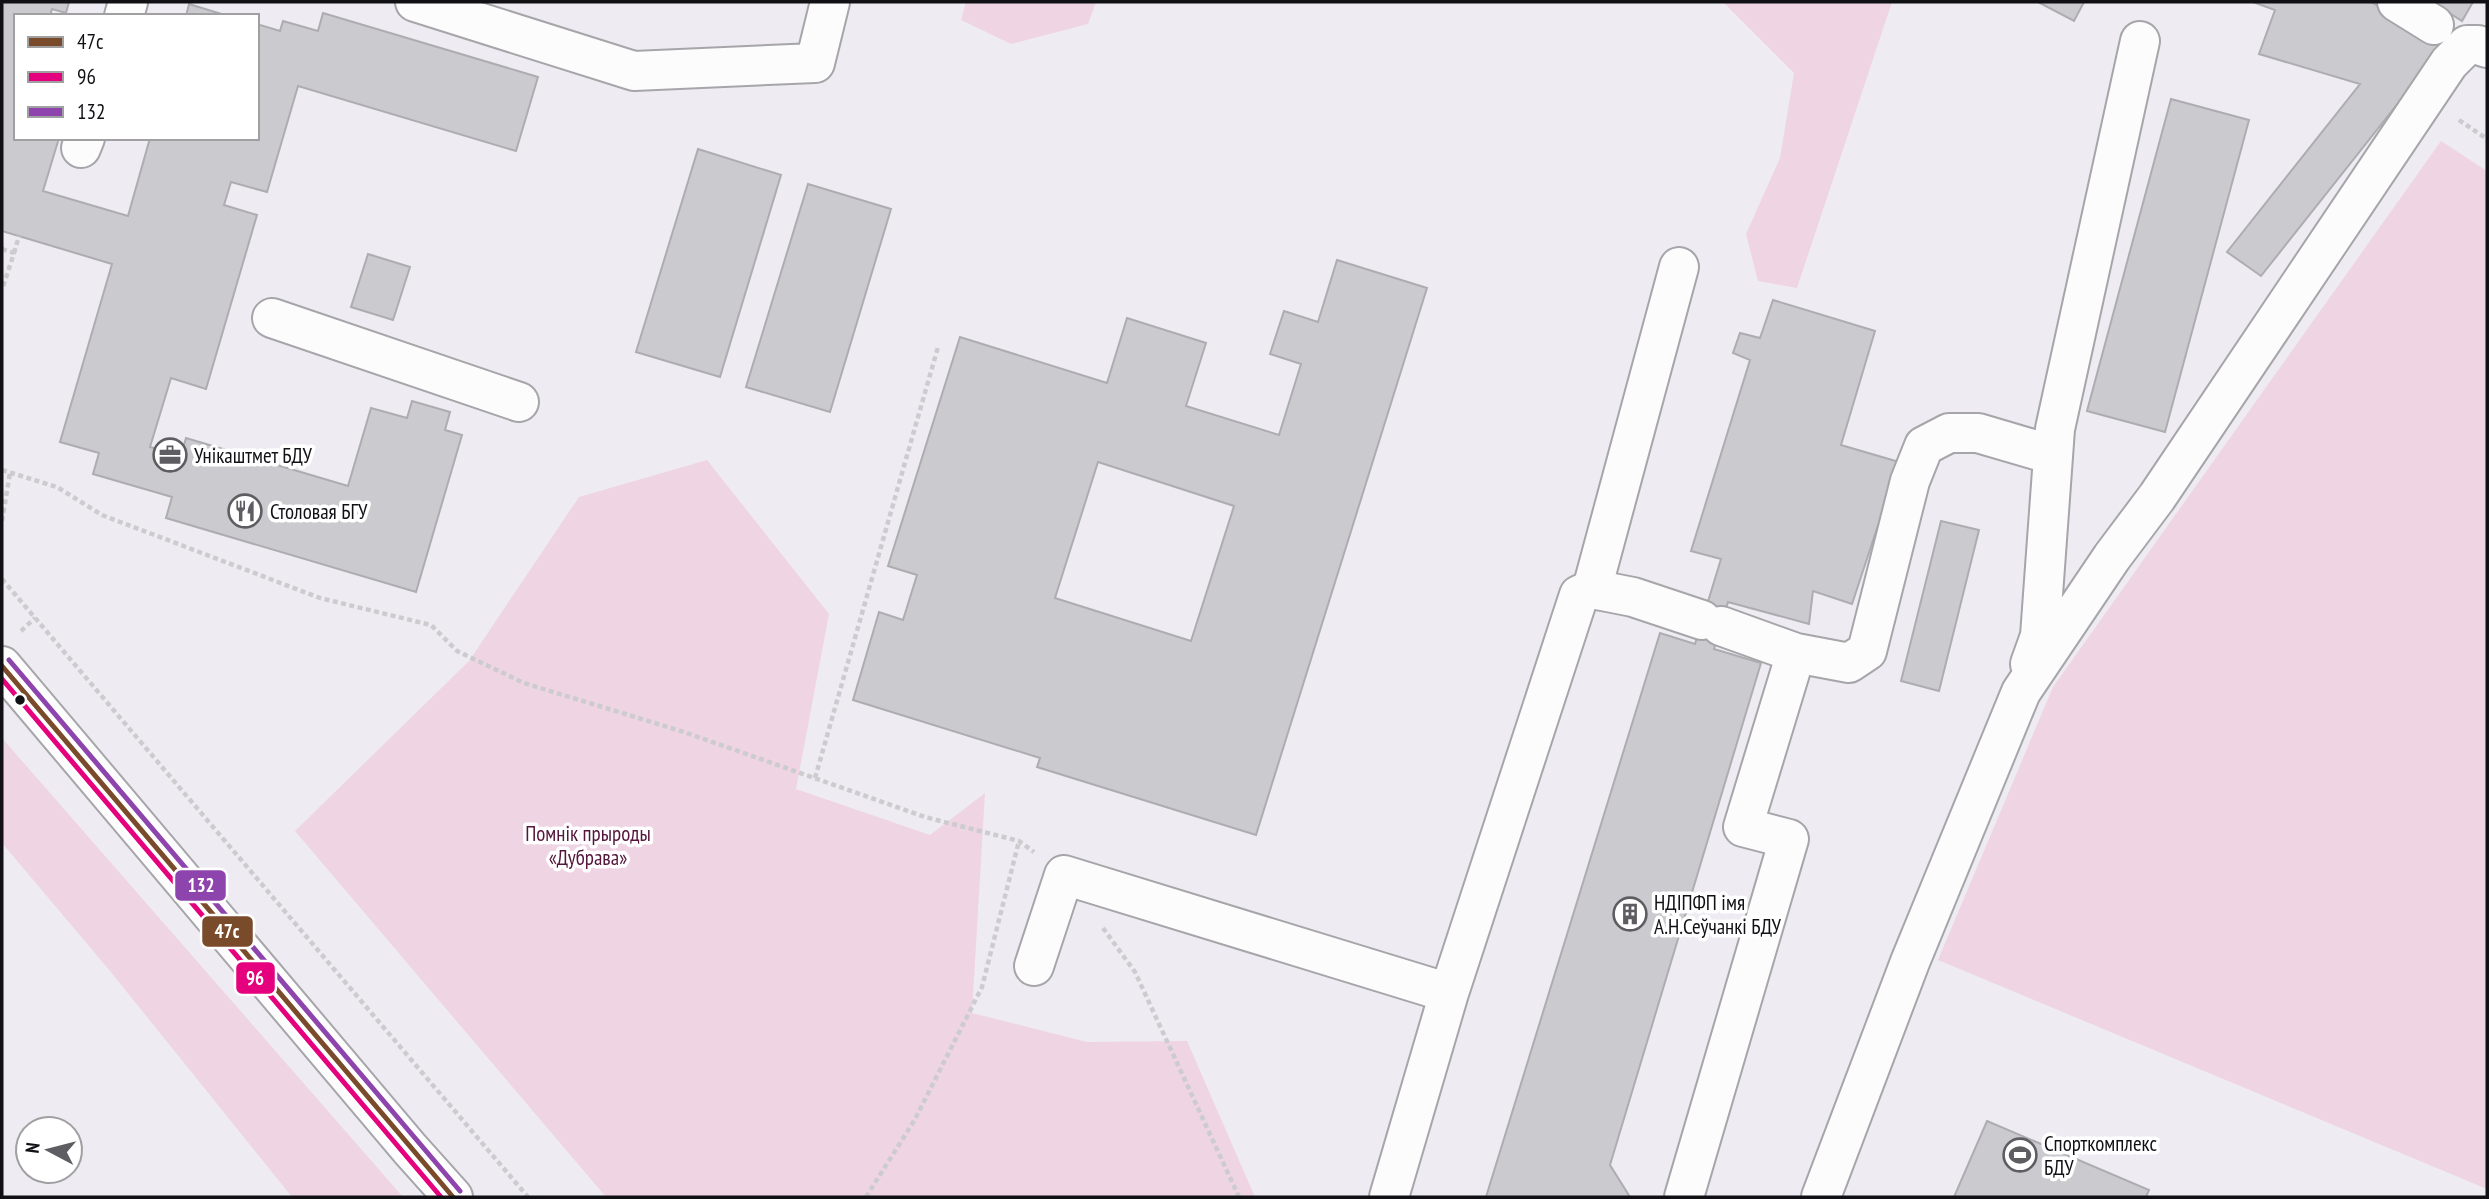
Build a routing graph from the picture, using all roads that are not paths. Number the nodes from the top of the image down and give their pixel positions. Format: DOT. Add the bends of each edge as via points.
graph roads {
  1 [pos="415,2"];
  2 [pos="830,2"];
  3 [pos="2397,2"];
  4 [pos="2434,24"];
  5 [pos="2140,41"];
  6 [pos="2487,48"];
  7 [pos="1679,267"];
  8 [pos="272,318"];
  9 [pos="519,402"];
  10 [pos="2053,455"];
  11 [pos="1592,589"];
  12 [pos="1796,653"];
  13 [pos="2,666"];
  14 [pos="2021,692"];
  15 [pos="1034,966"];
  16 [pos="1449,993"];
  17 [pos="453,1197"];
  18 [pos="1389,1197"];
  19 [pos="1684,1197"];
  20 [pos="1821,1197"];
  1 -- 2 [label="street" via="634,71 815,64"];
  3 -- 4 [label="street"];
  5 -- 10 [label="street"];
  6 -- 14 [label="street" via="2467,46 2449,63"];
  7 -- 11 [label="street"];
  8 -- 9 [label="street"];
  10 -- 12 [label="street" via="1978,433 1949,433 1924,446 1910,481 1867,651 1849,663"];
  10 -- 14 [label="street" via="2040,636"];
  11 -- 12 [label="street" via="1633,597"];
  11 -- 16 [label="street" via="1579,595"];
  12 -- 19 [label="street" via="1743,827 1788,839"];
  13 -- 17 [label="street"];
  14 -- 20 [label="street" via="1910,962"];
  15 -- 16 [label="street" via="1064,875"];
  16 -- 18 [label="street"];
}
